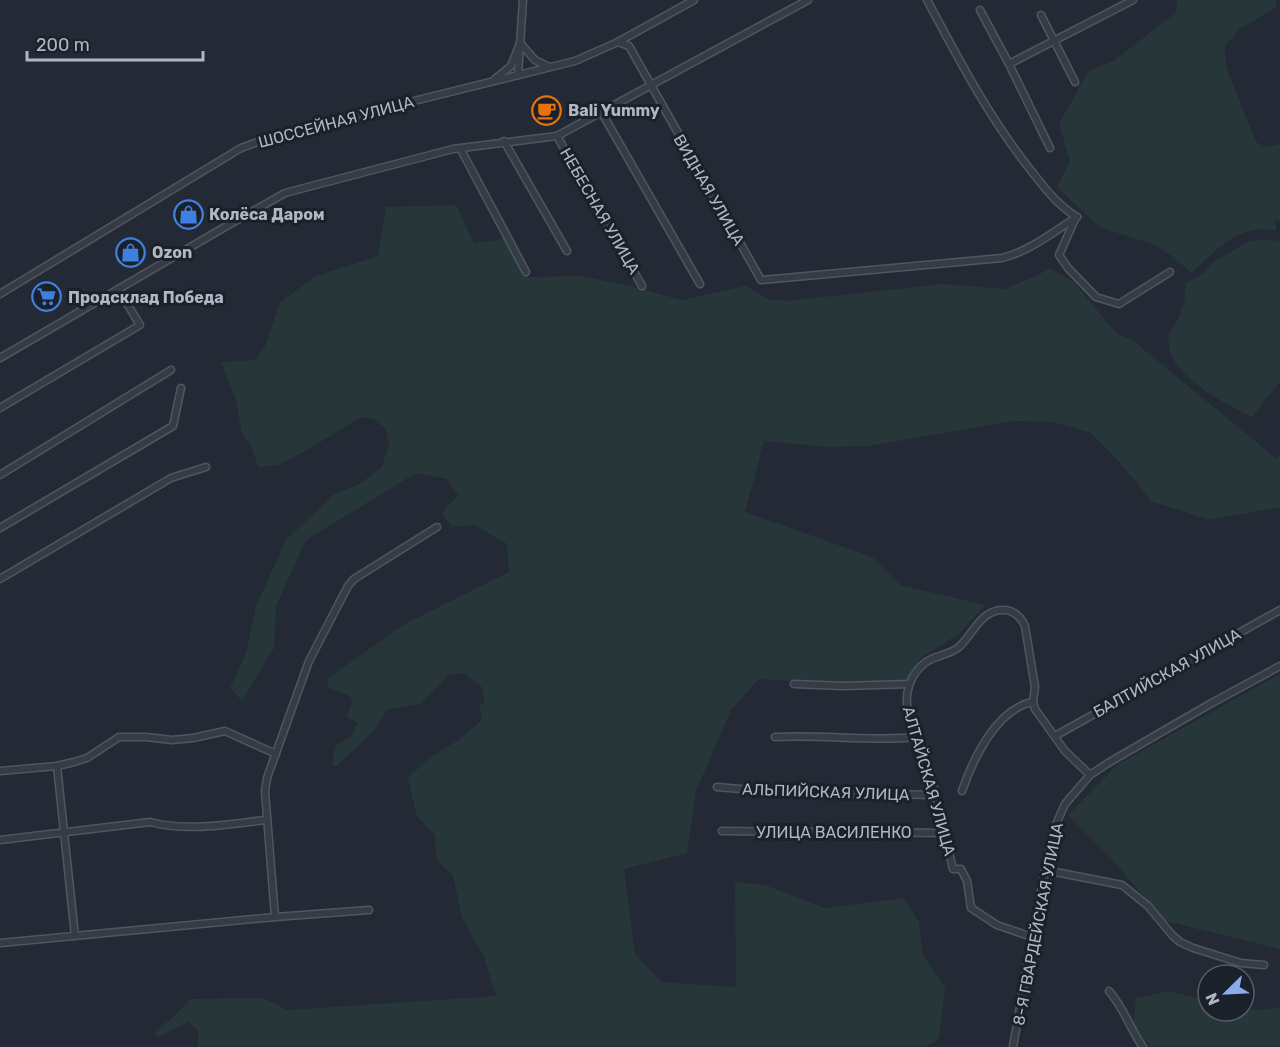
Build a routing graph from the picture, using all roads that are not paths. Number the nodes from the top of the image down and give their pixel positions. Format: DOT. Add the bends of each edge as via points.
graph roads {
  1 [pos="524,0"];
  2 [pos="694,0"];
  3 [pos="808,0"];
  4 [pos="927,0"];
  5 [pos="1133,0"];
  6 [pos="980,10"];
  7 [pos="1041,15"];
  8 [pos="618,42"];
  9 [pos="1054,42"];
  10 [pos="520,44"];
  11 [pos="1009,63"];
  12 [pos="550,67"];
  13 [pos="518,75"];
  14 [pos="492,81"];
  15 [pos="1076,82"];
  16 [pos="651,87"];
  17 [pos="602,113"];
  18 [pos="557,136"];
  19 [pos="504,141"];
  20 [pos="460,148"];
  21 [pos="1050,148"];
  22 [pos="1077,217"];
  23 [pos="567,251"];
  24 [pos="526,272"];
  25 [pos="1170,272"];
  26 [pos="700,284"];
  27 [pos="642,286"];
  28 [pos="118,289"];
  29 [pos="0,294"];
  30 [pos="0,358"];
  31 [pos="171,370"];
  32 [pos="181,388"];
  33 [pos="0,408"];
  34 [pos="206,466"];
  35 [pos="0,475"];
  36 [pos="437,527"];
  37 [pos="0,528"];
  38 [pos="0,579"];
  39 [pos="1280,610"];
  40 [pos="1280,666"];
  41 [pos="794,684"];
  42 [pos="909,684"];
  43 [pos="1033,702"];
  44 [pos="1055,736"];
  45 [pos="775,737"];
  46 [pos="916,737"];
  47 [pos="276,754"];
  48 [pos="57,766"];
  49 [pos="0,771"];
  50 [pos="1090,775"];
  51 [pos="717,787"];
  52 [pos="963,791"];
  53 [pos="935,795"];
  54 [pos="266,820"];
  55 [pos="722,831"];
  56 [pos="64,832"];
  57 [pos="945,833"];
  58 [pos="0,840"];
  59 [pos="1045,870"];
  60 [pos="369,910"];
  61 [pos="275,917"];
  62 [pos="75,936"];
  63 [pos="1032,937"];
  64 [pos="0,943"];
  65 [pos="1264,965"];
  66 [pos="1109,991"];
  67 [pos="1013,1047"];
  68 [pos="1143,1047"];
  1 -- 10 [label="street"];
  2 -- 8 [label="street, ШОССЕЙНАЯ УЛИЦА"];
  3 -- 16 [label="street"];
  4 -- 22 [label="street" via="1005,138 1055,201"];
  5 -- 9 [label="street"];
  6 -- 11 [label="street"];
  7 -- 9 [label="street"];
  8 -- 12 [label="street, ШОССЕЙНАЯ УЛИЦА"];
  8 -- 16 [label="street, ВИДНАЯ УЛИЦА" via="629,46"];
  9 -- 11 [label="street"];
  9 -- 15 [label="street"];
  10 -- 12 [label="street" via="535,60"];
  10 -- 13 [label="street"];
  10 -- 14 [label="street" via="511,66"];
  11 -- 21 [label="street"];
  12 -- 13 [label="street, ШОССЕЙНАЯ УЛИЦА"];
  13 -- 14 [label="street, ШОССЕЙНАЯ УЛИЦА"];
  14 -- 29 [label="street, ШОССЕЙНАЯ УЛИЦА" via="277,135 241,148"];
  16 -- 17 [label="street"];
  16 -- 22 [label="street, ВИДНАЯ УЛИЦА" via="761,280 1002,258 1032,246"];
  17 -- 18 [label="street"];
  17 -- 26 [label="street"];
  18 -- 19 [label="street"];
  18 -- 27 [label="street, НЕБЕСНАЯ УЛИЦА"];
  19 -- 20 [label="street"];
  19 -- 23 [label="street"];
  20 -- 24 [label="street"];
  20 -- 28 [label="street" via="285,193"];
  22 -- 25 [label="street" via="1059,255 1096,297 1119,304"];
  28 -- 30 [label="street"];
  28 -- 33 [label="street" via="140,325"];
  31 -- 35 [label="street"];
  32 -- 37 [label="street" via="173,426"];
  34 -- 38 [label="street" via="171,477"];
  36 -- 47 [label="street" via="348,586 309,661"];
  39 -- 44 [label="street, БАЛТИЙСКАЯ УЛИЦА"];
  40 -- 50 [label="street, 8-Я ГВАРДЕЙСКАЯ УЛИЦА"];
  41 -- 42 [label="street"];
  42 -- 43 [label="street, АЛТАЙСКАЯ УЛИЦА" via="926,662 959,647 984,617 1009,610 1025,626 1035,687"];
  42 -- 46 [label="street, АЛТАЙСКАЯ УЛИЦА" via="906,703"];
  43 -- 44 [label="street"];
  43 -- 52 [label="street" via="1015,708 986,740 968,772"];
  44 -- 50 [label="street"];
  45 -- 46 [label="street"];
  46 -- 53 [label="street, АЛТАЙСКАЯ УЛИЦА"];
  47 -- 48 [label="street" via="225,731 172,740 119,737 87,758"];
  47 -- 54 [label="street" via="265,791"];
  48 -- 49 [label="street"];
  48 -- 56 [label="street"];
  50 -- 59 [label="street, 8-Я ГВАРДЕЙСКАЯ УЛИЦА" via="1058,818"];
  51 -- 53 [label="street, АЛЬПИЙСКАЯ УЛИЦА"];
  53 -- 57 [label="street, АЛТАЙСКАЯ УЛИЦА"];
  54 -- 56 [label="street" via="185,827 150,822"];
  54 -- 61 [label="street"];
  55 -- 57 [label="street, УЛИЦА ВАСИЛЕНКО"];
  56 -- 58 [label="street"];
  56 -- 62 [label="street"];
  57 -- 63 [label="street, АЛТАЙСКАЯ УЛИЦА" via="953,869 961,869 967,881 971,908 998,925"];
  59 -- 63 [label="street, 8-Я ГВАРДЕЙСКАЯ УЛИЦА"];
  59 -- 65 [label="street" via="1122,885 1148,906 1180,942 1241,963"];
  60 -- 61 [label="street"];
  61 -- 62 [label="street"];
  62 -- 64 [label="street"];
  63 -- 67 [label="street, 8-Я ГВАРДЕЙСКАЯ УЛИЦА"];
  66 -- 68 [label="street"];
}
